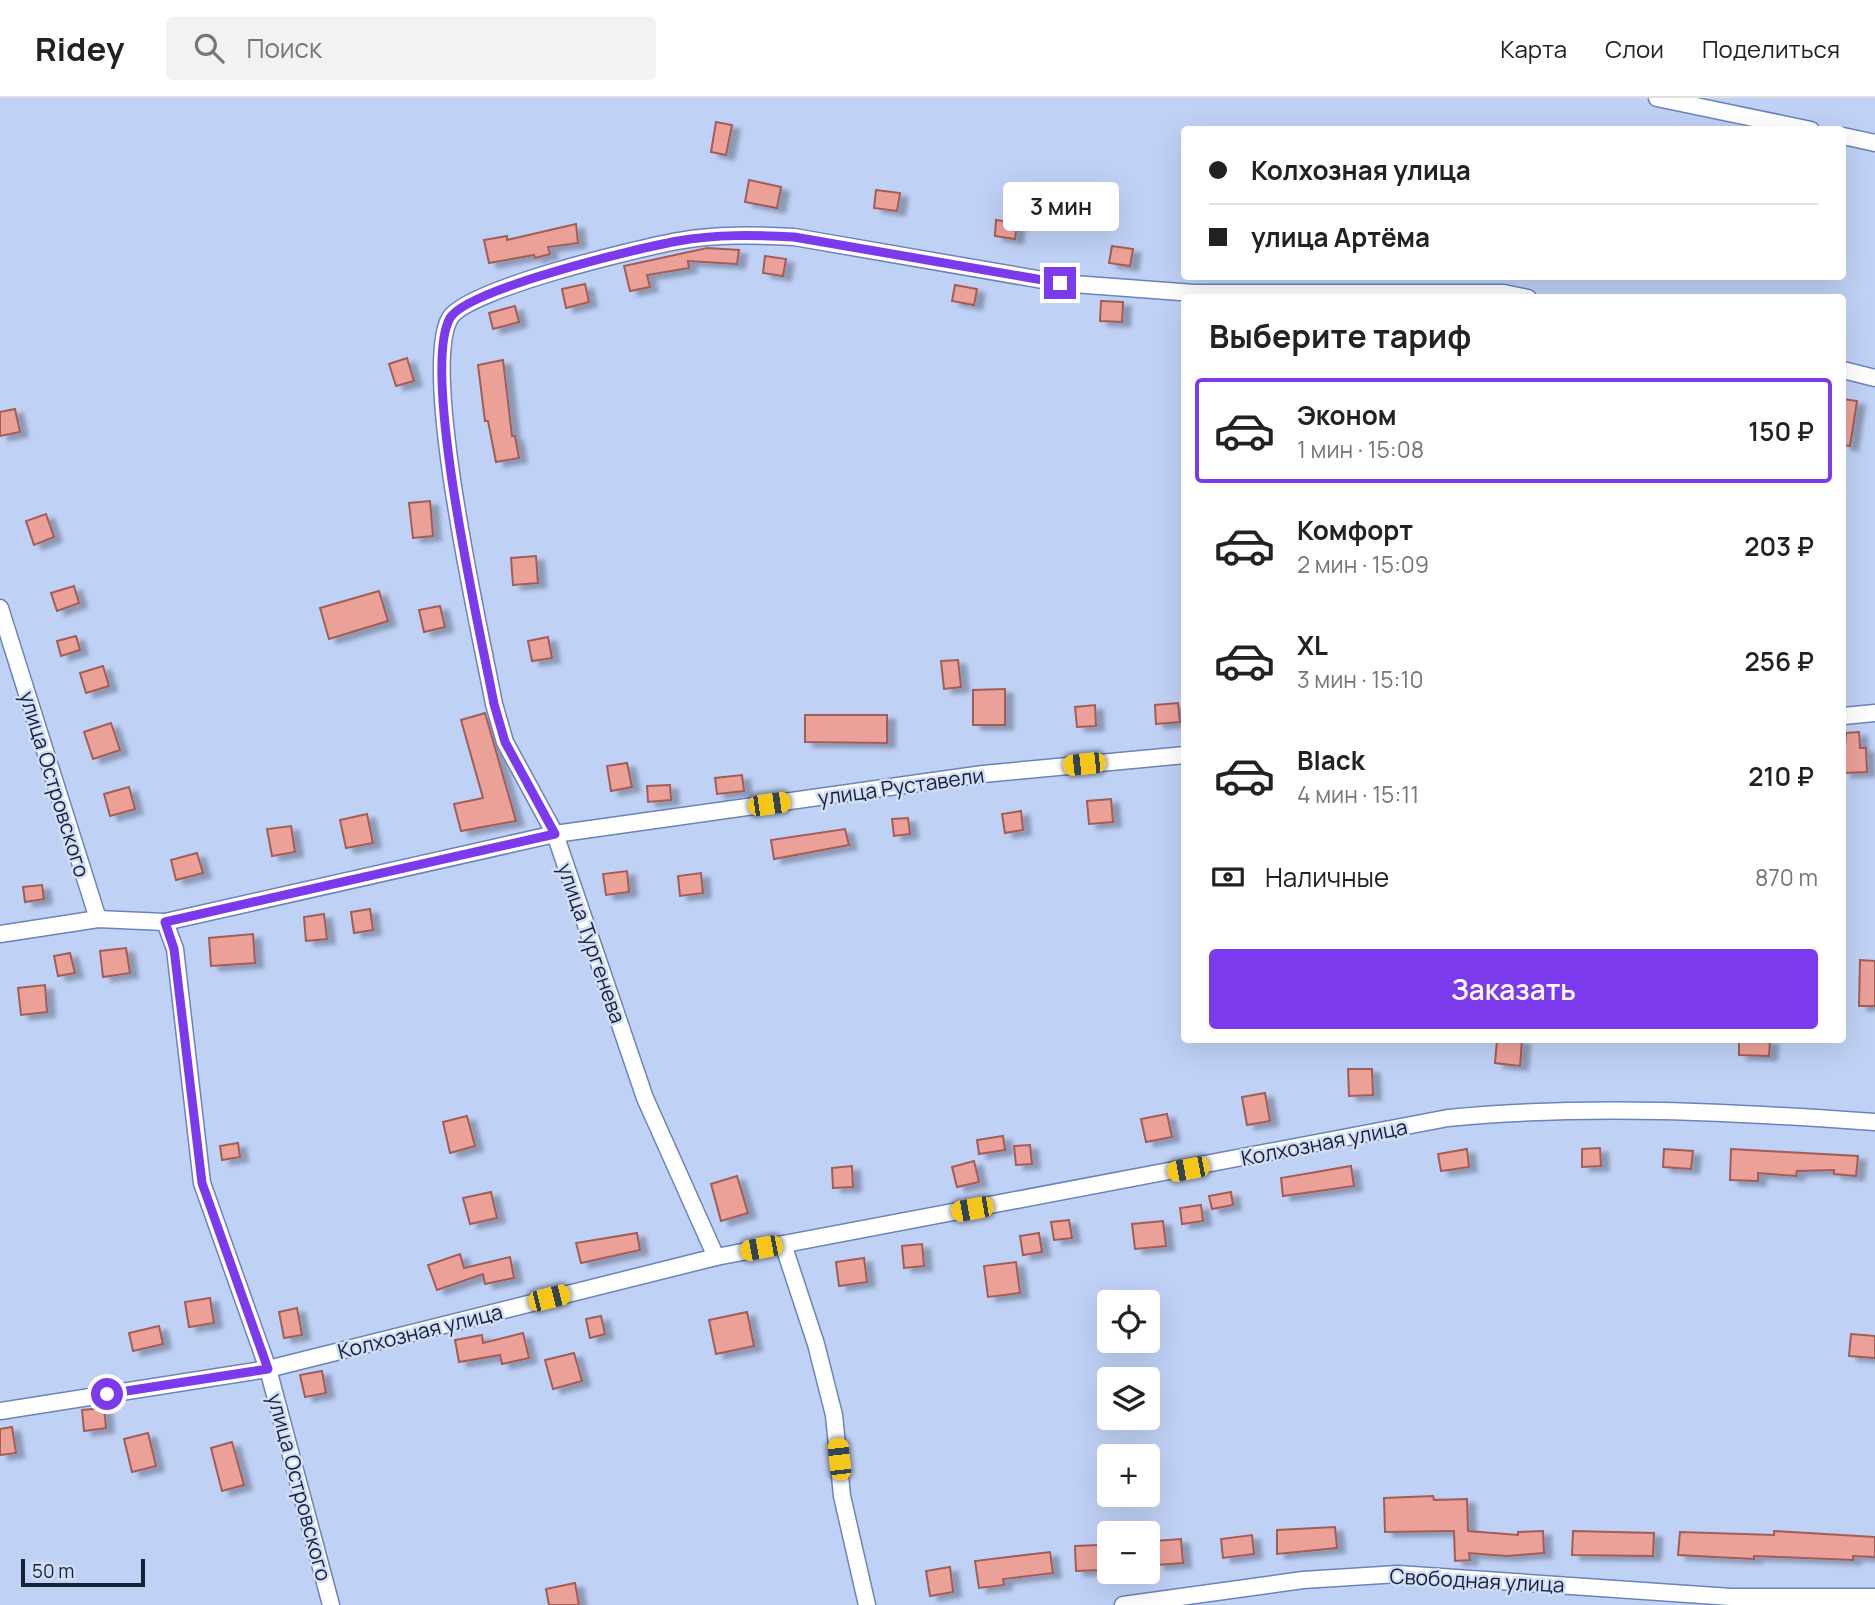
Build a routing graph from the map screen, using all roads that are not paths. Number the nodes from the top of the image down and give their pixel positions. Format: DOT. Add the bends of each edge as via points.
graph roads {
  1 [pos="1657,98"];
  2 [pos="1792,126"];
  3 [pos="1846,137"];
  4 [pos="1875,143"];
  5 [pos="1509,294"];
  6 [pos="1846,371"];
  7 [pos="1875,378"];
  8 [pos="0,608"];
  9 [pos="1875,713"];
  10 [pos="1846,716"];
  11 [pos="1181,755"];
  12 [pos="555,834"];
  13 [pos="98,919"];
  14 [pos="165,922"];
  15 [pos="0,934"];
  16 [pos="1875,1122"];
  17 [pos="783,1244"];
  18 [pos="716,1257"];
  19 [pos="268,1369"];
  20 [pos="0,1411"];
  21 [pos="1875,1597"];
  22 [pos="331,1605"];
  23 [pos="867,1605"];
  24 [pos="1123,1605"];
  1 -- 2 [label="street"];
  3 -- 4 [label="street"];
  5 -- 12 [label="street, улица Тургенева" via="1194,293 1060,283 794,237 752,235 679,240 467,302 450,317 445,336 448,457 494,704 505,742"];
  6 -- 7 [label="street"];
  8 -- 13 [label="street, улица Островского"];
  9 -- 10 [label="street"];
  11 -- 12 [label="street, улица Руставели" via="984,774"];
  12 -- 14 [label="street, улица Руставели"];
  12 -- 18 [label="street, улица Тургенева" via="645,1098"];
  13 -- 14 [label="street, улица Руставели"];
  13 -- 15 [label="street, улица Руставели"];
  14 -- 19 [label="street, улица Островского" via="174,949 202,1183"];
  16 -- 17 [label="street, Колхозная улица" via="1768,1114 1572,1111 1448,1118"];
  17 -- 18 [label="street, Колхозная улица"];
  17 -- 23 [label="street" via="834,1415 842,1496"];
  18 -- 19 [label="street, Колхозная улица"];
  19 -- 20 [label="street, Колхозная улица"];
  19 -- 22 [label="street, улица Островского"];
  21 -- 24 [label="street, Свободная улица" via="1731,1597 1398,1574 1303,1580"];
}
